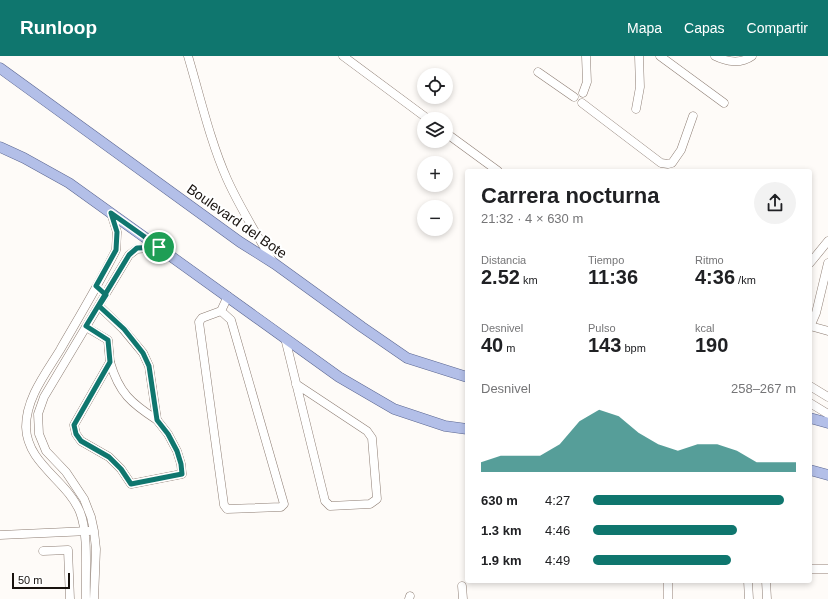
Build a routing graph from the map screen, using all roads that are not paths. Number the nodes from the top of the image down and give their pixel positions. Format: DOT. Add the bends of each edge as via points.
graph roads {
  1 [pos="188,56"];
  2 [pos="343,56"];
  3 [pos="586,56"];
  4 [pos="640,56"];
  5 [pos="660,56"];
  6 [pos="715,56"];
  7 [pos="752,56"];
  8 [pos="0,68"];
  9 [pos="538,72"];
  10 [pos="583,93"];
  11 [pos="574,97"];
  12 [pos="582,103"];
  13 [pos="724,103"];
  14 [pos="636,109"];
  15 [pos="419,112"];
  16 [pos="693,116"];
  17 [pos="453,137"];
  18 [pos="0,148"];
  19 [pos="495,169"];
  20 [pos="111,213"];
  21 [pos="828,241"];
  22 [pos="159,247"];
  23 [pos="812,261"];
  24 [pos="828,263"];
  25 [pos="275,264"];
  26 [pos="96,286"];
  27 [pos="106,295"];
  28 [pos="228,296"];
  29 [pos="99,306"];
  30 [pos="221,310"];
  31 [pos="812,322"];
  32 [pos="86,326"];
  33 [pos="812,327"];
  34 [pos="828,331"];
  35 [pos="285,338"];
  36 [pos="58,354"];
  37 [pos="67,359"];
  38 [pos="110,362"];
  39 [pos="465,376"];
  40 [pos="296,384"];
  41 [pos="812,387"];
  42 [pos="828,397"];
  43 [pos="812,404"];
  44 [pos="828,414"];
  45 [pos="812,419"];
  46 [pos="157,420"];
  47 [pos="828,423"];
  48 [pos="465,429"];
  49 [pos="812,470"];
  50 [pos="828,475"];
  51 [pos="85,531"];
  52 [pos="94,531"];
  53 [pos="0,535"];
  54 [pos="43,551"];
  55 [pos="812,569"];
  56 [pos="828,569"];
  57 [pos="668,583"];
  58 [pos="748,583"];
  59 [pos="766,583"];
  60 [pos="462,586"];
  61 [pos="70,598"];
  62 [pos="86,598"];
  63 [pos="94,598"];
  64 [pos="463,599"];
  65 [pos="668,599"];
  66 [pos="749,599"];
  67 [pos="768,599"];
  1 -- 25 [label="street" via="226,177 241,209"];
  2 -- 15 [label="street"];
  3 -- 10 [label="street" via="587,82"];
  4 -- 14 [label="street" via="640,87"];
  5 -- 13 [label="street"];
  6 -- 7 [label="street" via="736,62"];
  8 -- 25 [label="main road, Boulevard del Bote" via="240,242"];
  9 -- 11 [label="street"];
  10 -- 11 [label="street" via="577,92"];
  10 -- 12 [label="street" via="586,98"];
  11 -- 12 [label="street" via="576,103"];
  12 -- 16 [label="street" via="665,164 672,163 681,150"];
  17 -- 19 [label="street"];
  18 -- 20 [label="main road" via="70,183"];
  20 -- 22 [label="main road"];
  20 -- 26 [label="street" via="117,232 116,250"];
  21 -- 23 [label="street"];
  22 -- 27 [label="street" via="137,248 129,255"];
  22 -- 28 [label="main road"];
  24 -- 31 [label="street"];
  25 -- 39 [label="main road, Boulevard del Bote" via="407,358"];
  26 -- 27 [label="street"];
  26 -- 36 [label="street"];
  27 -- 29 [label="street"];
  28 -- 30 [label="street"];
  28 -- 35 [label="main road"];
  29 -- 32 [label="street"];
  29 -- 46 [label="street" via="124,329 143,353 149,366"];
  30 -- 30 [label="street" via="202,318 199,322 224,506 227,509 281,507 284,504 231,320"];
  32 -- 37 [label="street"];
  32 -- 38 [label="street" via="108,340"];
  33 -- 34 [label="street"];
  35 -- 40 [label="street"];
  35 -- 48 [label="main road" via="339,377 394,409 445,426"];
  36 -- 37 [label="street"];
  36 -- 51 [label="street" via="38,385 28,411 26,427 34,453 73,499"];
  37 -- 52 [label="street" via="44,397 38,414 39,434 46,451 66,472 84,499"];
  38 -- 46 [label="street" via="115,378 125,395 137,407"];
  38 -- 46 [label="street" via="74,425 81,441 109,457 131,484 182,474 177,451"];
  40 -- 40 [label="street" via="325,501 330,506 370,504 377,499 372,438 367,431"];
  41 -- 42 [label="street"];
  43 -- 44 [label="street"];
  45 -- 47 [label="main road"];
  49 -- 50 [label="main road"];
  51 -- 52 [label="street"];
  51 -- 53 [label="street"];
  51 -- 62 [label="street"];
  52 -- 63 [label="street"];
  54 -- 61 [label="street" via="68,550"];
  55 -- 56 [label="street"];
  57 -- 65 [label="street"];
  58 -- 66 [label="street"];
  59 -- 67 [label="street"];
  60 -- 64 [label="street"];
  61 -- 62 [label="street"];
  62 -- 63 [label="street"];
}
